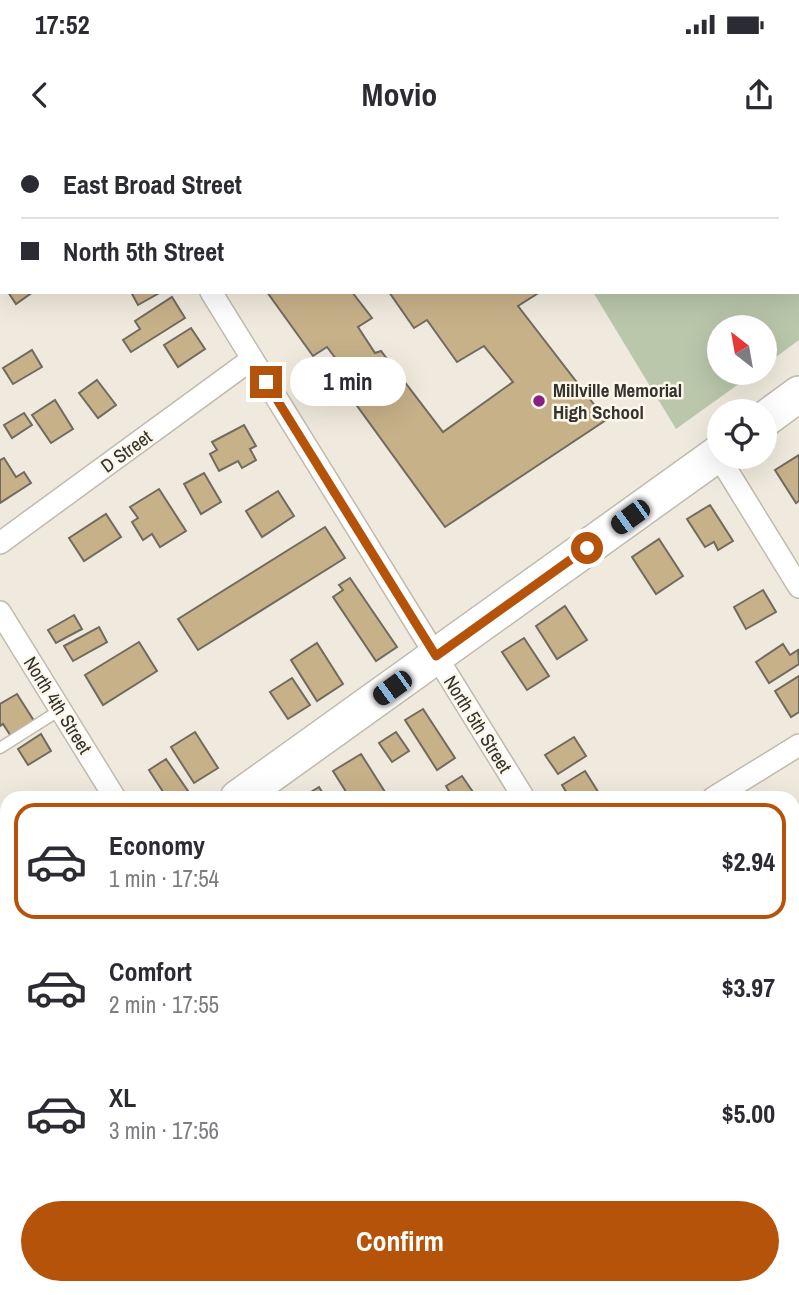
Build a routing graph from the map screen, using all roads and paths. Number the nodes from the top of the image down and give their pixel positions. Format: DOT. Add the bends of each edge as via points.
graph roads {
  1 [pos="212,294"];
  2 [pos="252,359"];
  3 [pos="799,394"];
  4 [pos="777,410"];
  5 [pos="707,462"];
  6 [pos="727,469"];
  7 [pos="0,543"];
  8 [pos="799,587"];
  9 [pos="0,612"];
  10 [pos="436,656"];
  11 [pos="61,710"];
  12 [pos="799,745"];
  13 [pos="0,748"];
  14 [pos="111,791"];
  15 [pos="248,791"];
  16 [pos="518,791"];
  17 [pos="724,791"];
  1 -- 2 [label="street, North 5th Street"];
  2 -- 7 [label="street, D Street"];
  2 -- 10 [label="street, North 5th Street"];
  3 -- 4 [label="main road"];
  5 -- 10 [label="main road"];
  6 -- 8 [label="street"];
  9 -- 11 [label="street, North 4th Street"];
  10 -- 15 [label="main road"];
  10 -- 16 [label="street, North 5th Street"];
  11 -- 13 [label="lane"];
  11 -- 14 [label="street, North 4th Street"];
  12 -- 17 [label="street"];
}
